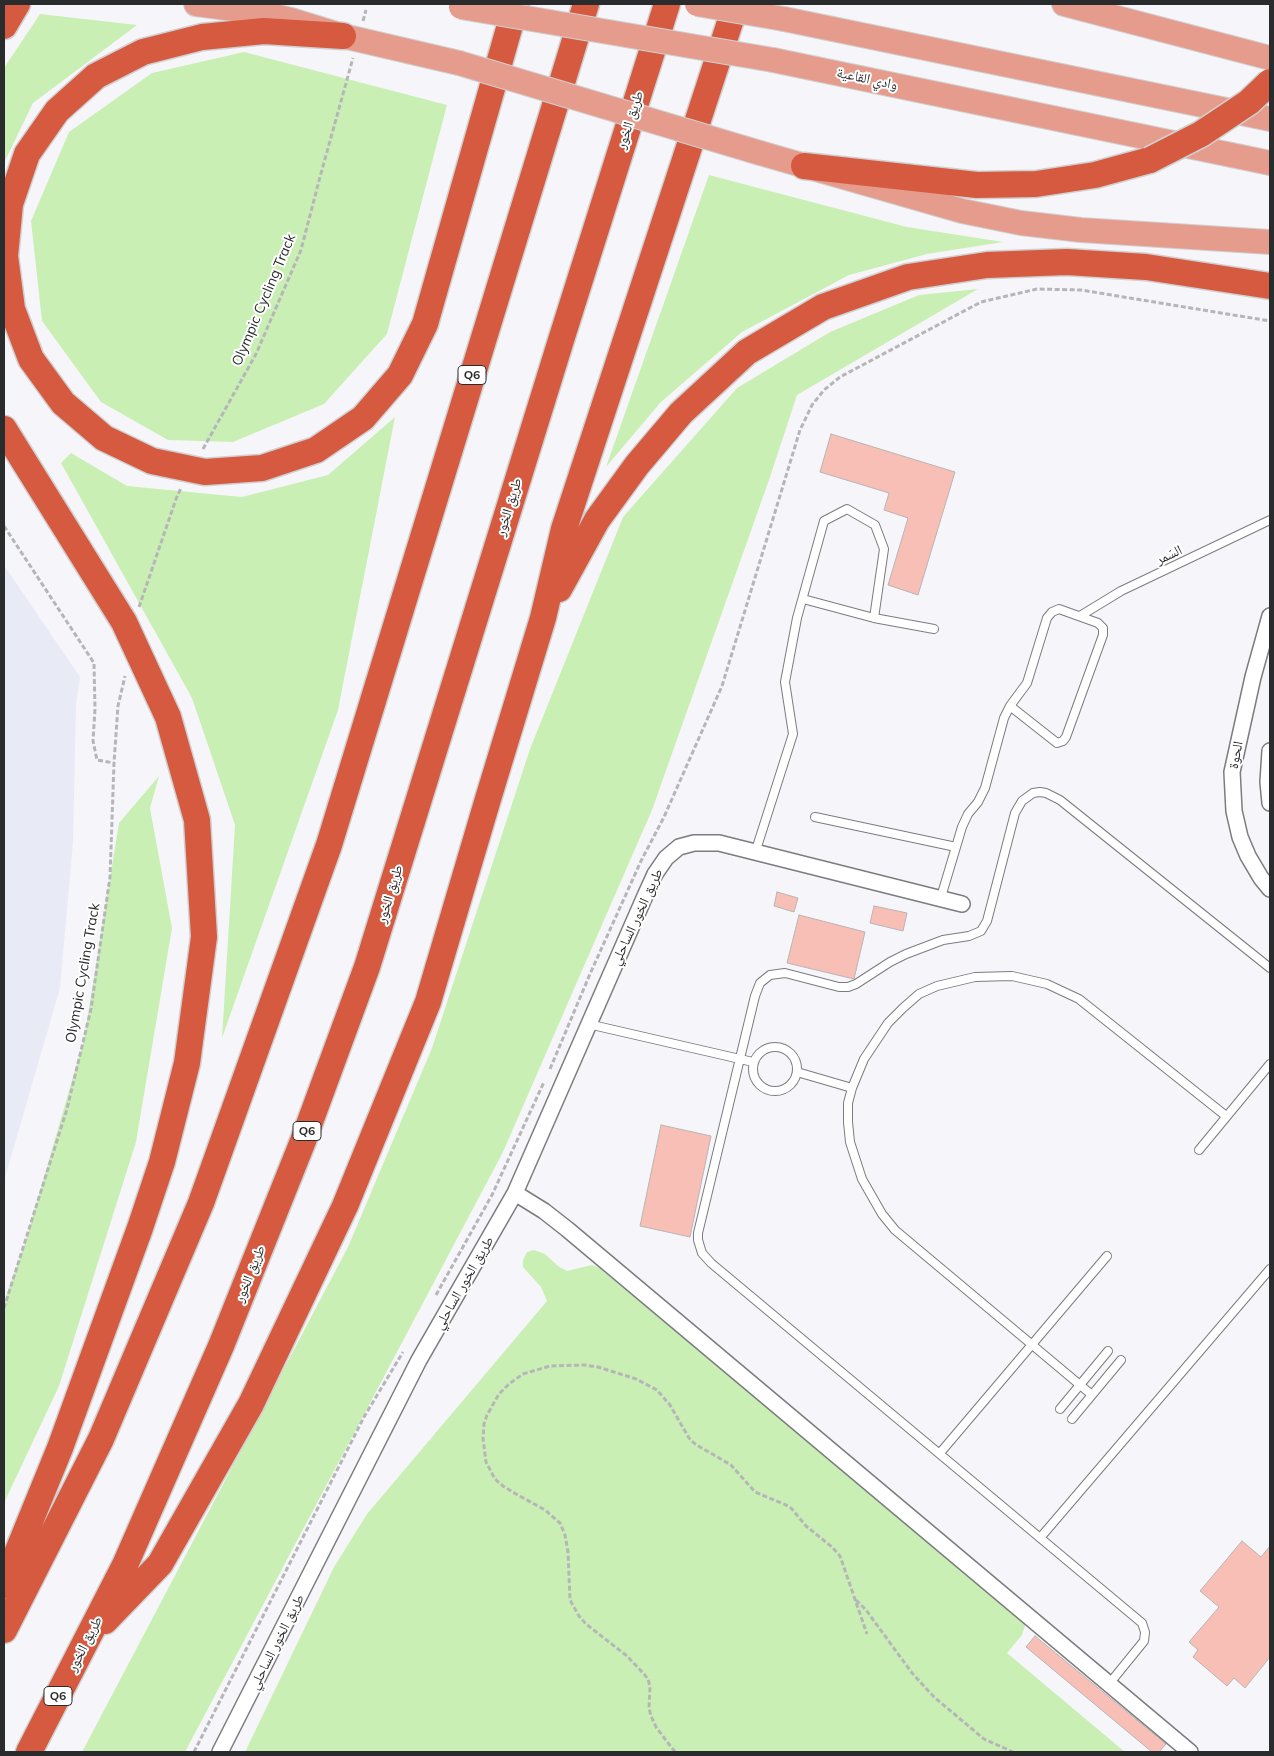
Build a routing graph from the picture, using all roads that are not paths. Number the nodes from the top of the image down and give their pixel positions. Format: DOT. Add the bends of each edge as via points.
graph roads {
  1 [pos="17,4"];
  2 [pos="196,4"];
  3 [pos="516,4"];
  4 [pos="586,4"];
  5 [pos="667,4"];
  6 [pos="697,4"];
  7 [pos="736,4"];
  8 [pos="1064,4"];
  9 [pos="454,5"];
  10 [pos="4,26"];
  11 [pos="349,44"];
  12 [pos="1270,58"];
  13 [pos="1270,82"];
  14 [pos="1270,119"];
  15 [pos="1270,163"];
  16 [pos="804,166"];
  17 [pos="1270,242"];
  18 [pos="1270,286"];
  19 [pos="4,420"];
  20 [pos="4,429"];
  21 [pos="19,452"];
  22 [pos="1270,520"];
  23 [pos="802,599"];
  24 [pos="1080,616"];
  25 [pos="1270,616"];
  26 [pos="543,618"];
  27 [pos="874,618"];
  28 [pos="934,629"];
  29 [pos="1010,706"];
  30 [pos="1270,751"];
  31 [pos="1270,803"];
  32 [pos="815,817"];
  33 [pos="956,847"];
  34 [pos="755,853"];
  35 [pos="1270,889"];
  36 [pos="941,898"];
  37 [pos="962,904"];
  38 [pos="1270,968"];
  39 [pos="588,1024"];
  40 [pos="740,1060"];
  41 [pos="753,1062"];
  42 [pos="1270,1064"];
  43 [pos="797,1072"];
  44 [pos="852,1088"];
  45 [pos="1226,1116"];
  46 [pos="1199,1150"];
  47 [pos="515,1193"];
  48 [pos="1107,1256"];
  49 [pos="1270,1269"];
  50 [pos="1032,1344"];
  51 [pos="1108,1351"];
  52 [pos="1122,1360"];
  53 [pos="1080,1385"];
  54 [pos="1092,1395"];
  55 [pos="1060,1409"];
  56 [pos="1072,1419"];
  57 [pos="940,1453"];
  58 [pos="1040,1538"];
  59 [pos="4,1585"];
  60 [pos="4,1630"];
  61 [pos="87,1640"];
  62 [pos="1109,1684"];
  63 [pos="29,1752"];
  64 [pos="220,1752"];
  65 [pos="1190,1752"];
  1 -- 10 [label="highway"];
  2 -- 11 [label="main road" via="291,20"];
  3 -- 11 [label="highway" via="424,324 400,375 363,418 316,450 262,468 205,472 152,461 104,438 63,403 31,359 12,310 5,256 10,204 27,154 57,111 76,93 96,76 143,52 202,37 264,31"];
  4 -- 60 [label="highway, Q6" via="329,845 201,1203 101,1439"];
  5 -- 61 [label="highway, طريق الخور / Q6" via="367,968 303,1141 221,1346 125,1565"];
  6 -- 14 [label="main road, bridge"];
  7 -- 26 [label="highway" via="564,529"];
  8 -- 12 [label="main road"];
  9 -- 15 [label="main road, وادي القاعية, bridge" via="773,60"];
  11 -- 16 [label="main road, bridge" via="459,63"];
  13 -- 16 [label="highway, bridge" via="1249,102 1201,134 1150,160 1095,176 1036,184 977,185"];
  16 -- 17 [label="main road" via="962,211 1021,222 1081,230"];
  18 -- 26 [label="highway" via="1146,267 1066,262 997,265 908,277 824,307 747,352 681,413 636,465 597,520"];
  19 -- 21 [label="highway"];
  20 -- 21 [label="highway"];
  21 -- 59 [label="highway" via="124,622 168,717 197,820 204,937 187,1063 162,1162 60,1448"];
  22 -- 24 [label="lane, السَمر" via="1121,592"];
  23 -- 27 [label="lane"];
  23 -- 27 [label="lane" via="824,521 847,509 875,525 884,549"];
  23 -- 34 [label="lane" via="785,682 793,734"];
  24 -- 29 [label="lane" via="1059,609 1047,618 1026,683"];
  24 -- 29 [label="lane" via="1098,623 1103,634 1063,741 1058,743"];
  25 -- 35 [label="street, الحوة" via="1232,772 1234,811 1240,837 1248,856"];
  26 -- 61 [label="highway" via="428,1002 345,1206 251,1404 160,1564"];
  27 -- 28 [label="lane"];
  29 -- 33 [label="lane" via="985,788 968,814"];
  30 -- 31 [label="street"];
  32 -- 33 [label="lane"];
  33 -- 36 [label="lane"];
  34 -- 36 [label="street, طريق الخور الساحلي"];
  34 -- 39 [label="street, طريق الخور الساحلي" via="719,843 694,843 679,847 666,858 655,874"];
  36 -- 37 [label="street, طريق الخور الساحلي"];
  38 -- 40 [label="lane" via="1060,800 1040,792 1027,797 1018,806 987,921 981,931 942,940 906,954 848,987 785,973 770,975 756,989"];
  39 -- 40 [label="lane"];
  39 -- 47 [label="street, طريق الخور الساحلي"];
  40 -- 41 [label="lane"];
  40 -- 57 [label="lane" via="698,1233 702,1253"];
  41 -- 43 [label="lane" via="766,1047 782,1047 794,1057"];
  41 -- 43 [label="lane" via="752,1073 767,1090 783,1090 790,1086"];
  42 -- 45 [label="lane"];
  43 -- 44 [label="lane"];
  44 -- 45 [label="lane" via="875,1040 919,994 975,976 1012,976 1047,984 1079,999"];
  44 -- 50 [label="lane" via="848,1103 850,1142 862,1179 882,1214 895,1230"];
  45 -- 46 [label="lane"];
  47 -- 62 [label="street" via="567,1229"];
  47 -- 64 [label="street, طريق الخور الساحلي" via="419,1360"];
  48 -- 50 [label="lane"];
  49 -- 58 [label="lane"];
  50 -- 53 [label="lane"];
  50 -- 57 [label="lane"];
  51 -- 53 [label="lane"];
  52 -- 54 [label="lane"];
  53 -- 54 [label="lane"];
  53 -- 55 [label="lane"];
  54 -- 56 [label="lane"];
  57 -- 58 [label="lane"];
  58 -- 62 [label="lane" via="1144,1627 1144,1641"];
  61 -- 63 [label="highway, طريق الخور / Q6"];
  62 -- 65 [label="street"];
}
